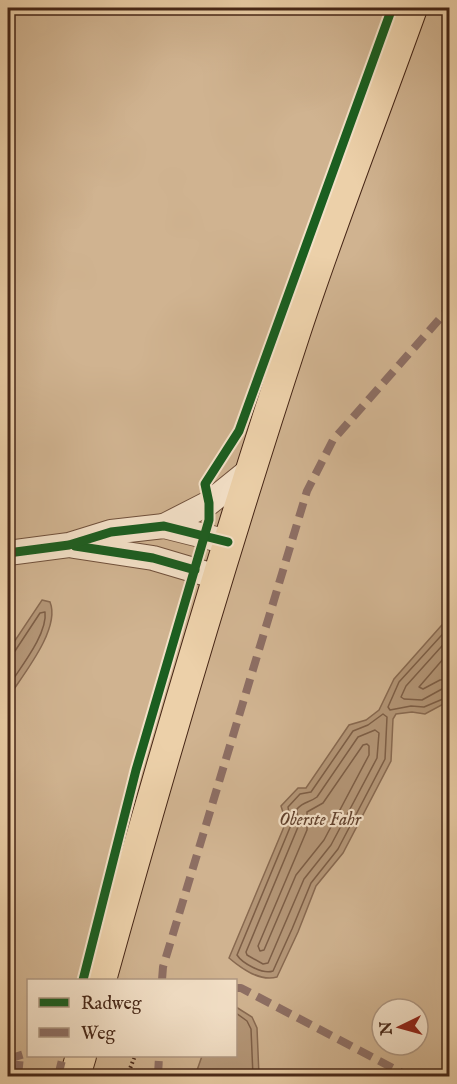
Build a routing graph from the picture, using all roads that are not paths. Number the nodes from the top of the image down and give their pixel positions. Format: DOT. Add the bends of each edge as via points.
graph roads {
  1 [pos="412,8"];
  2 [pos="251,469"];
  3 [pos="164,526"];
  4 [pos="228,542"];
  5 [pos="69,545"];
  6 [pos="8,553"];
  7 [pos="217,577"];
  8 [pos="102,979"];
  9 [pos="81,1057"];
  10 [pos="75,1077"];
  1 -- 2 [label="main road" via="295,333"];
  2 -- 3 [label="street" via="209,503"];
  2 -- 4 [label="main road"];
  3 -- 4 [label="street"];
  3 -- 5 [label="street" via="111,532"];
  4 -- 7 [label="main road"];
  5 -- 6 [label="street"];
  5 -- 7 [label="street" via="153,558"];
  7 -- 8 [label="main road"];
  9 -- 10 [label="main road"];
}
